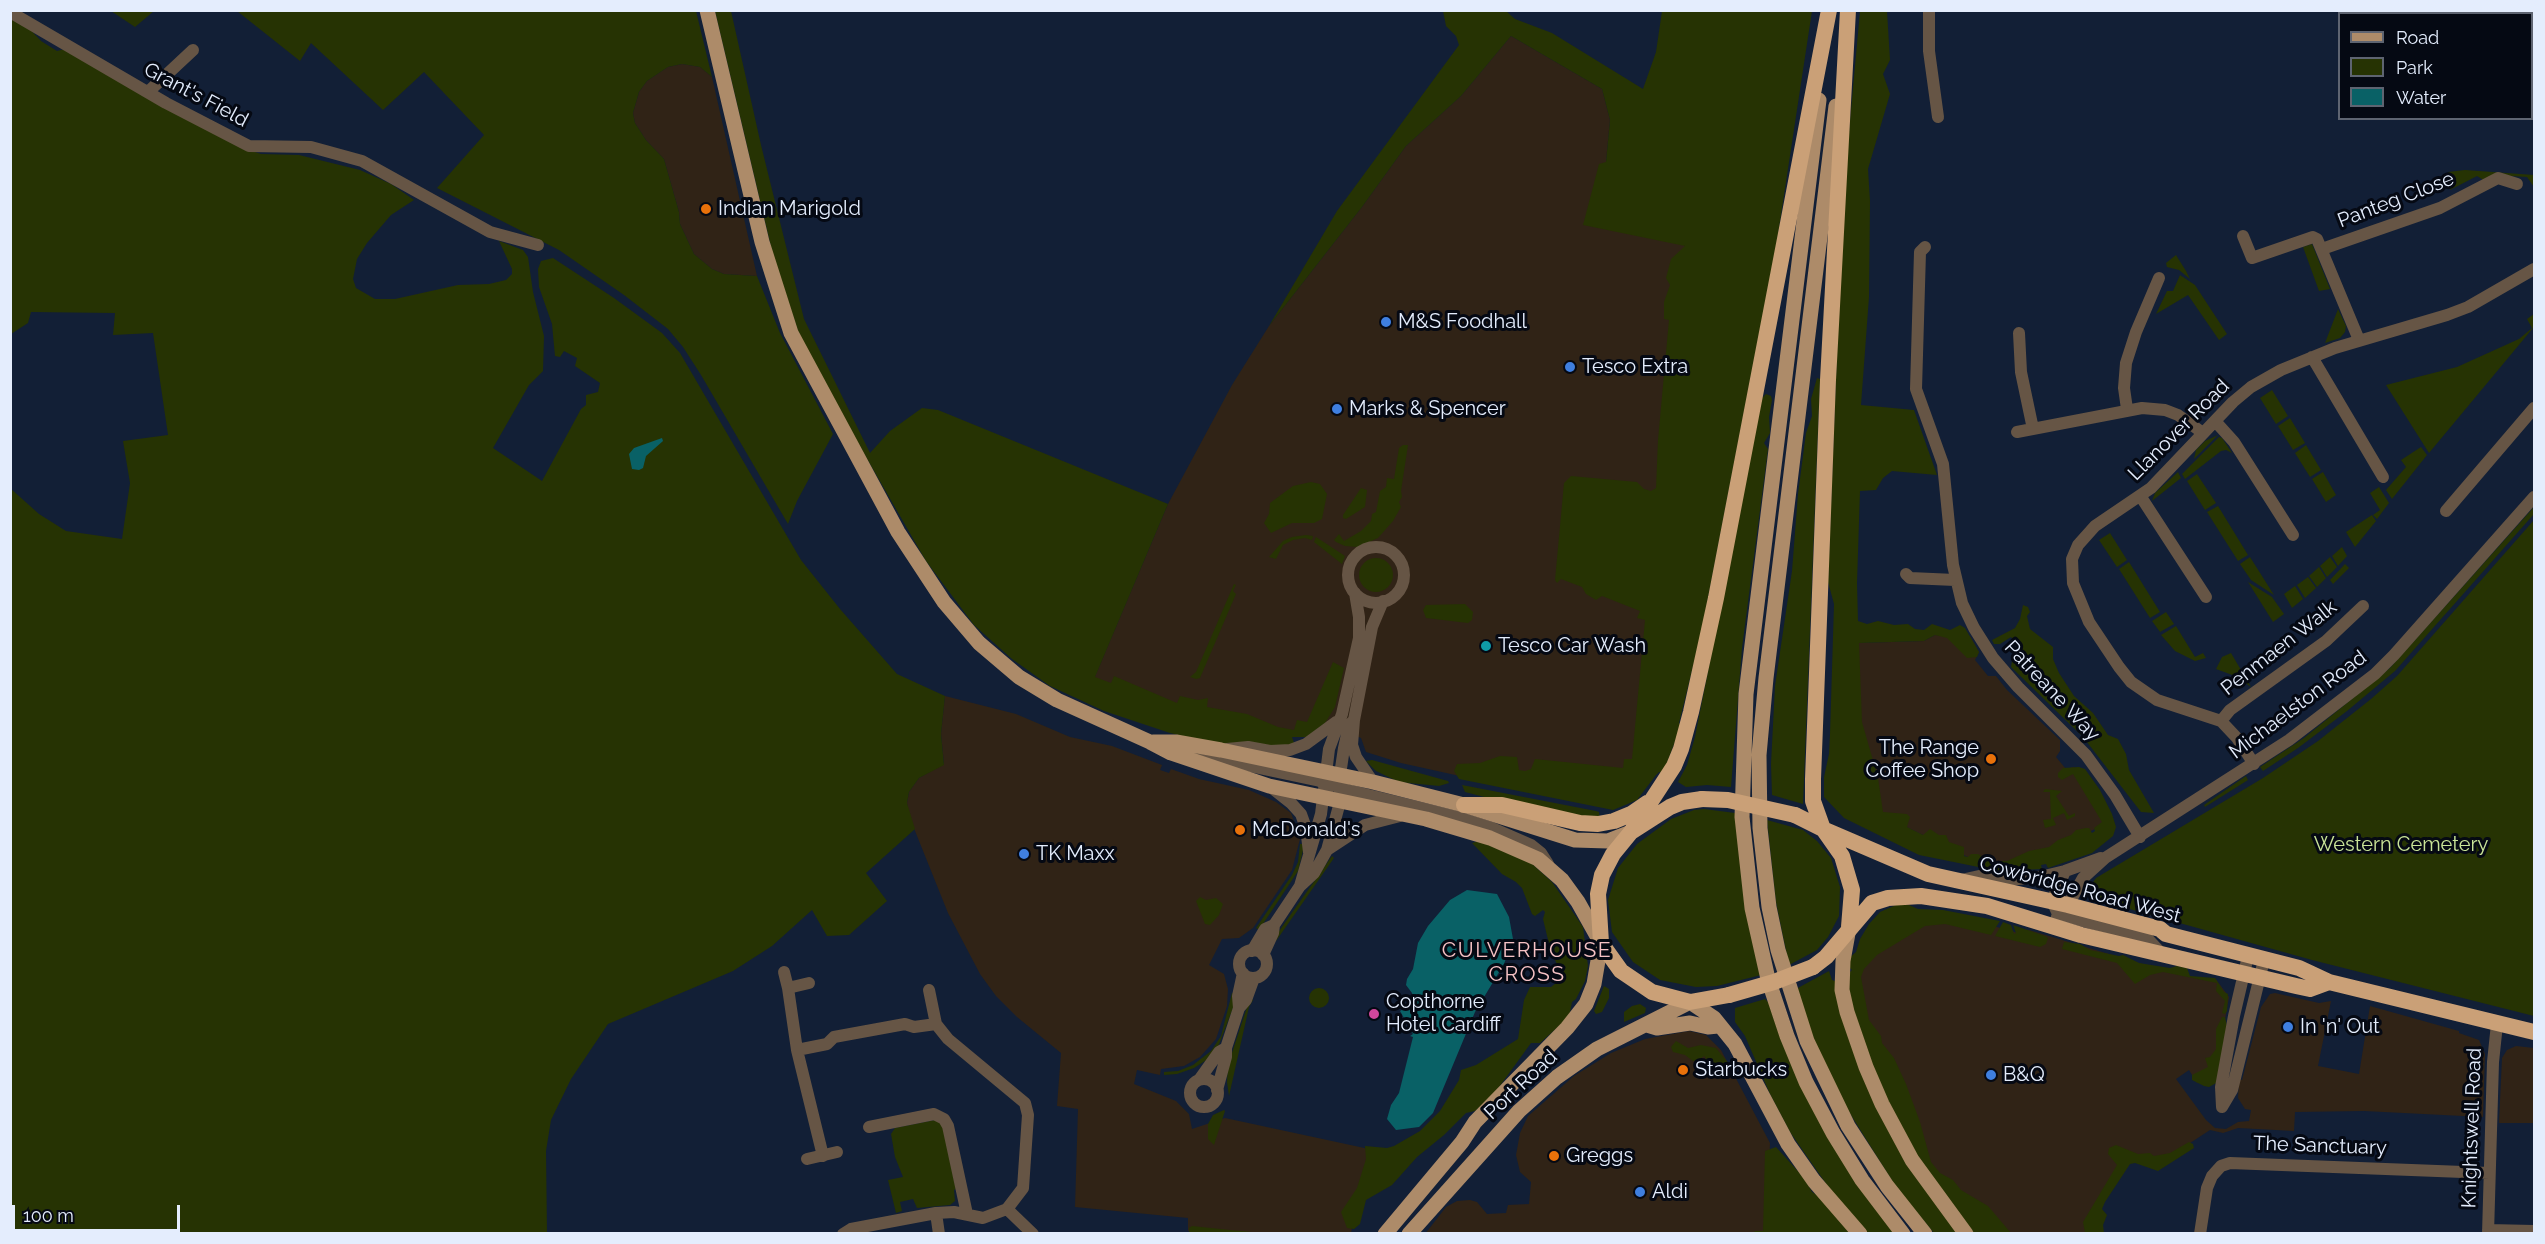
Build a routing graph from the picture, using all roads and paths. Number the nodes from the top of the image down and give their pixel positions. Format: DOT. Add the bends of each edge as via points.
graph roads {
  1 [pos="707,10"];
  2 [pos="1829,10"];
  3 [pos="1848,10"];
  4 [pos="1929,10"];
  5 [pos="10,12"];
  6 [pos="193,50"];
  7 [pos="148,92"];
  8 [pos="1938,117"];
  9 [pos="2517,184"];
  10 [pos="2243,236"];
  11 [pos="538,245"];
  12 [pos="1925,247"];
  13 [pos="2322,249"];
  14 [pos="2535,269"];
  15 [pos="2159,278"];
  16 [pos="2019,333"];
  17 [pos="2359,340"];
  18 [pos="2312,357"];
  19 [pos="2535,408"];
  20 [pos="2127,409"];
  21 [pos="2215,421"];
  22 [pos="2033,429"];
  23 [pos="2017,432"];
  24 [pos="2203,433"];
  25 [pos="2383,477"];
  26 [pos="2141,497"];
  27 [pos="2535,497"];
  28 [pos="2446,511"];
  29 [pos="2293,535"];
  30 [pos="1906,574"];
  31 [pos="1955,580"];
  32 [pos="1355,593"];
  33 [pos="2206,597"];
  34 [pos="1383,601"];
  35 [pos="2363,606"];
  36 [pos="1339,720"];
  37 [pos="1354,720"];
  38 [pos="2221,721"];
  39 [pos="1150,741"];
  40 [pos="1176,742"];
  41 [pos="1221,750"];
  42 [pos="2254,764"];
  43 [pos="1374,782"];
  44 [pos="1334,784"];
  45 [pos="1269,786"];
  46 [pos="1657,794"];
  47 [pos="1323,798"];
  48 [pos="1464,805"];
  49 [pos="1404,815"];
  50 [pos="1823,829"];
  51 [pos="1631,832"];
  52 [pos="2140,837"];
  53 [pos="1327,849"];
  54 [pos="2105,858"];
  55 [pos="1309,859"];
  56 [pos="2065,871"];
  57 [pos="1553,872"];
  58 [pos="1957,881"];
  59 [pos="1300,886"];
  60 [pos="2058,911"];
  61 [pos="1849,928"];
  62 [pos="1601,943"];
  63 [pos="1258,953"];
  64 [pos="2256,958"];
  65 [pos="784,972"];
  66 [pos="2252,975"];
  67 [pos="1249,976"];
  68 [pos="2329,982"];
  69 [pos="809,983"];
  70 [pos="788,988"];
  71 [pos="929,990"];
  72 [pos="1690,1002"];
  73 [pos="936,1024"];
  74 [pos="1644,1024"];
  75 [pos="2497,1024"];
  76 [pos="1718,1026"];
  77 [pos="2535,1032"];
  78 [pos="1226,1048"];
  79 [pos="796,1050"];
  80 [pos="1199,1080"];
  81 [pos="1217,1090"];
  82 [pos="869,1127"];
  83 [pos="837,1152"];
  84 [pos="823,1155"];
  85 [pos="807,1159"];
  86 [pos="2489,1173"];
  87 [pos="1006,1209"];
  88 [pos="936,1213"];
  89 [pos="967,1214"];
  90 [pos="2535,1231"];
  91 [pos="2488,1232"];
  92 [pos="843,1233"];
  93 [pos="939,1233"];
  94 [pos="1033,1233"];
  95 [pos="1385,1233"];
  96 [pos="1408,1233"];
  97 [pos="1860,1233"];
  98 [pos="1903,1233"];
  99 [pos="1925,1233"];
  100 [pos="1966,1233"];
  101 [pos="2200,1233"];
  1 -- 39 [label="main road" via="762,242 791,333 898,532 960,623 998,661 1057,700"];
  2 -- 46 [label="highway" via="1716,598 1681,749"];
  2 -- 98 [label="main road" via="1746,694 1742,817 1752,908 1762,956 1795,1057 1848,1160"];
  3 -- 50 [label="highway" via="1828,380 1813,779 1814,801"];
  3 -- 99 [label="main road" via="1766,678 1759,754 1760,828 1778,950 1807,1041 1848,1126"];
  4 -- 8 [label="street" via="1929,51"];
  5 -- 7 [label="street, Grant's Field"];
  6 -- 7 [label="street"];
  7 -- 11 [label="street, Grant's Field" via="249,146 311,147 362,161 490,232"];
  9 -- 13 [label="street, Panteg Close" via="2498,178 2440,208"];
  10 -- 13 [label="street, Panteg Close" via="2252,258 2313,237"];
  12 -- 31 [label="street, Patreane Way" via="1920,252 1916,389 1944,472"];
  13 -- 17 [label="street, Panteg Close"];
  14 -- 17 [label="street, Llanover Road" via="2447,315"];
  15 -- 20 [label="street" via="2126,363"];
  16 -- 22 [label="street" via="2021,372"];
  17 -- 18 [label="street, Llanover Road"];
  18 -- 21 [label="street, Llanover Road" via="2251,387"];
  18 -- 25 [label="street"];
  19 -- 28 [label="street"];
  20 -- 22 [label="street"];
  20 -- 24 [label="street" via="2165,410 2189,421"];
  21 -- 24 [label="street, Llanover Road"];
  21 -- 29 [label="street" via="2234,442"];
  22 -- 23 [label="street"];
  24 -- 26 [label="street, Llanover Road"];
  26 -- 33 [label="street"];
  26 -- 38 [label="street, Llanover Road" via="2095,526 2078,545 2071,572 2079,601 2119,667 2142,692"];
  27 -- 42 [label="street, Michaelston Road" via="2384,666"];
  30 -- 31 [label="street" via="1910,578"];
  31 -- 52 [label="street, Patreane Way" via="1968,616 1993,658 2086,755"];
  32 -- 34 [label="street" via="1368,601"];
  32 -- 34 [label="street" via="1348,575 1353,558 1368,548 1385,549 1400,561 1403,579 1394,595"];
  32 -- 36 [label="street" via="1360,632"];
  34 -- 37 [label="street" via="1372,627"];
  35 -- 38 [label="street, Penmaen Walk" via="2318,647 2230,710"];
  36 -- 41 [label="street" via="1306,744 1290,750"];
  36 -- 44 [label="street" via="1331,740"];
  37 -- 43 [label="street" via="1352,745"];
  37 -- 44 [label="street" via="1349,725"];
  38 -- 42 [label="street"];
  39 -- 40 [label="main road"];
  39 -- 45 [label="main road" via="1171,753"];
  40 -- 41 [label="main road"];
  40 -- 44 [label="street" via="1194,752"];
  41 -- 44 [label="main road"];
  42 -- 52 [label="street, Michaelston Road"];
  43 -- 44 [label="main road"];
  43 -- 48 [label="main road"];
  44 -- 47 [label="main road"];
  44 -- 49 [label="main road"];
  44 -- 53 [label="street"];
  44 -- 57 [label="street" via="1492,828 1531,845"];
  45 -- 47 [label="main road"];
  45 -- 55 [label="street" via="1301,814"];
  46 -- 48 [label="highway" via="1631,814 1598,824 1502,805"];
  46 -- 51 [label="highway"];
  47 -- 55 [label="street"];
  48 -- 51 [label="main road" via="1575,840 1608,841"];
  49 -- 53 [label="street" via="1365,825"];
  49 -- 57 [label="main road" via="1490,838 1538,859"];
  50 -- 51 [label="highway, Cowbridge Road West, bridge" via="1795,815 1728,800 1702,799 1670,807"];
  50 -- 58 [label="highway, Cowbridge Road West" via="1914,869"];
  50 -- 61 [label="highway" via="1847,867 1852,890"];
  51 -- 62 [label="highway" via="1608,863 1600,884 1597,906"];
  52 -- 54 [label="street, Michaelston Road"];
  53 -- 59 [label="street" via="1314,873"];
  54 -- 56 [label="street, Michaelston Road" via="2095,858"];
  54 -- 60 [label="street, Michaelston Road" via="2083,878"];
  55 -- 59 [label="street"];
  56 -- 58 [label="street, Michaelston Road" via="2013,880 1979,876"];
  56 -- 60 [label="street" via="2056,887"];
  57 -- 62 [label="main road" via="1569,888"];
  58 -- 60 [label="highway, Cowbridge Road West"];
  59 -- 63 [label="street"];
  60 -- 61 [label="highway, Cowbridge Road West" via="1913,896 1888,898 1872,903"];
  60 -- 64 [label="highway, Cowbridge Road West"];
  60 -- 66 [label="highway, Cowbridge Road West" via="2162,954"];
  61 -- 72 [label="highway, Cowbridge Road West, bridge" via="1813,967 1729,995"];
  61 -- 100 [label="main road" via="1842,990 1866,1067 1912,1160"];
  62 -- 72 [label="highway" via="1621,971 1641,986"];
  62 -- 95 [label="main road, Port Road" via="1594,984 1580,1013 1475,1122"];
  63 -- 67 [label="street" via="1267,968 1260,976"];
  63 -- 67 [label="street" via="1244,953 1239,961"];
  64 -- 66 [label="street"];
  64 -- 68 [label="highway, Cowbridge Road West" via="2299,968"];
  65 -- 70 [label="street"];
  66 -- 66 [label="street" via="2232,1090 2222,1107 2221,1087"];
  66 -- 68 [label="highway, Cowbridge Road West" via="2310,989"];
  67 -- 78 [label="street" via="1246,1000 1239,1008"];
  68 -- 75 [label="highway, Cowbridge Road West"];
  69 -- 70 [label="street"];
  70 -- 79 [label="street"];
  71 -- 73 [label="street"];
  72 -- 74 [label="main road, Port Road"];
  72 -- 76 [label="main road" via="1714,1018"];
  73 -- 79 [label="street" via="905,1024 834,1037 827,1044"];
  73 -- 87 [label="street" via="956,1047 1028,1108 1025,1180 1020,1195"];
  74 -- 76 [label="main road" via="1657,1028 1682,1023"];
  74 -- 96 [label="main road, Port Road" via="1582,1058 1535,1095"];
  75 -- 77 [label="highway, Cowbridge Road West"];
  75 -- 86 [label="street, Knightswell Road"];
  76 -- 97 [label="main road" via="1742,1054 1772,1116 1801,1163"];
  78 -- 80 [label="street"];
  78 -- 81 [label="street"];
  79 -- 84 [label="street"];
  80 -- 81 [label="street" via="1213,1082"];
  80 -- 81 [label="street" via="1190,1091 1197,1105 1210,1105 1217,1098"];
  82 -- 89 [label="street" via="934,1114 944,1119"];
  83 -- 84 [label="street"];
  84 -- 85 [label="street"];
  86 -- 91 [label="street, Knightswell Road"];
  86 -- 101 [label="street, The Sanctuary" via="2230,1163 2221,1166 2209,1182"];
  87 -- 89 [label="street" via="983,1218"];
  87 -- 94 [label="street"];
  88 -- 89 [label="street"];
  88 -- 92 [label="street"];
  88 -- 93 [label="street"];
  90 -- 91 [label="street"];
}
